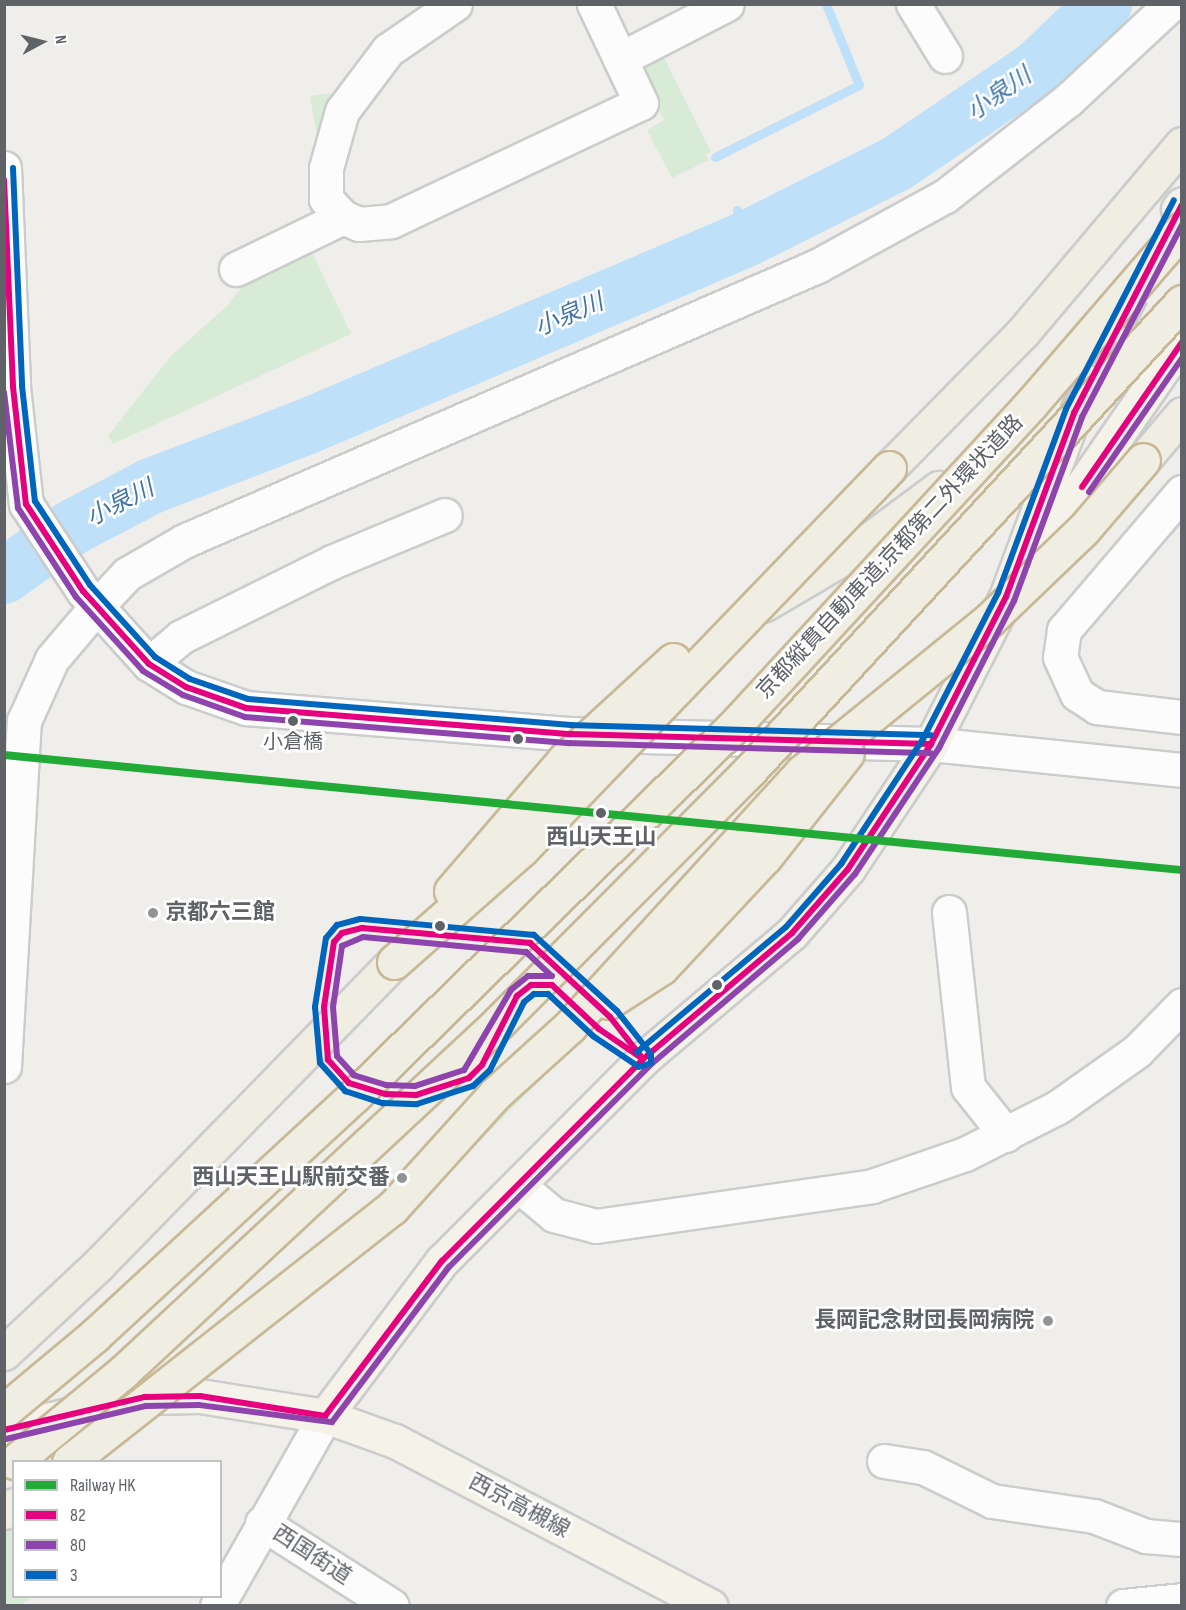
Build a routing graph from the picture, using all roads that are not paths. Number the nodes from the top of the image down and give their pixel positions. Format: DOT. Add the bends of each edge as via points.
graph roads {
  1 [pos="455,4"];
  2 [pos="594,4"];
  3 [pos="727,4"];
  4 [pos="913,4"];
  5 [pos="1171,4"];
  6 [pos="945,56"];
  7 [pos="620,59"];
  8 [pos="1182,144"];
  9 [pos="4,168"];
  10 [pos="1181,214"];
  11 [pos="343,218"];
  12 [pos="236,268"];
  13 [pos="1182,302"];
  14 [pos="1182,341"];
  15 [pos="1074,414"];
  16 [pos="1182,414"];
  17 [pos="12,474"];
  18 [pos="1182,492"];
  19 [pos="445,515"];
  20 [pos="1006,597"];
  21 [pos="90,598"];
  22 [pos="738,620"];
  23 [pos="149,664"];
  24 [pos="1182,717"];
  25 [pos="931,744"];
  26 [pos="1182,770"];
  27 [pos="949,912"];
  28 [pos="1182,1005"];
  29 [pos="4,1066"];
  30 [pos="1006,1135"];
  31 [pos="518,1185"];
  32 [pos="4,1353"];
  33 [pos="4,1411"];
  34 [pos="325,1416"];
  35 [pos="4,1430"];
  36 [pos="16,1460"];
  37 [pos="70,1460"];
  38 [pos="884,1461"];
  39 [pos="262,1522"];
  40 [pos="1182,1539"];
  41 [pos="222,1596"];
  42 [pos="1182,1600"];
  43 [pos="392,1605"];
  44 [pos="710,1605"];
  45 [pos="1123,1605"];
  1 -- 11 [label="street" via="387,50 342,111 326,168 326,199"];
  2 -- 7 [label="street"];
  3 -- 7 [label="street"];
  4 -- 6 [label="street"];
  5 -- 21 [label="street" via="1068,100 945,196 817,266 184,541"];
  7 -- 11 [label="street" via="641,104 391,221 359,224"];
  8 -- 22 [label="highway, bridge" via="1023,332"];
  9 -- 17 [label="street"];
  10 -- 22 [label="highway, bridge" via="928,501"];
  10 -- 33 [label="highway, 京都縦貫自動車道;京都第二外環状道路, bridge" via="1031,404 733,727 354,1096 94,1336"];
  11 -- 12 [label="street"];
  13 -- 36 [label="highway, 京都縦貫自動車道;京都第二外環状道路, bridge" via="750,770 498,1023 123,1372"];
  14 -- 20 [label="main road"];
  15 -- 20 [label="main road"];
  16 -- 37 [label="highway, bridge" via="1083,530 989,620 802,772 570,1026 495,1094 392,1208"];
  17 -- 21 [label="street" via="26,504"];
  18 -- 24 [label="street" via="1064,630 1060,657 1077,694 1097,707"];
  19 -- 23 [label="street" via="332,562 181,637"];
  20 -- 25 [label="main road"];
  21 -- 23 [label="street"];
  21 -- 29 [label="street" via="52,658 24,721"];
  22 -- 32 [label="highway, bridge" via="692,643 564,760 394,962 107,1257"];
  23 -- 25 [label="street" via="186,687 246,708 570,734"];
  25 -- 26 [label="street"];
  25 -- 31 [label="main road" via="848,869 792,933 643,1059"];
  27 -- 30 [label="street" via="968,1087"];
  28 -- 30 [label="street" via="1099,1081"];
  30 -- 31 [label="street" via="872,1186 596,1226 554,1215"];
  31 -- 34 [label="main road" via="442,1261"];
  34 -- 35 [label="main road, 西京高槻線" via="200,1396 145,1397"];
  34 -- 39 [label="street"];
  34 -- 44 [label="main road, 西京高槻線" via="395,1441"];
  38 -- 40 [label="street" via="923,1467 992,1501 1094,1516 1146,1536"];
  39 -- 41 [label="street"];
  39 -- 43 [label="street, 西国街道"];
  42 -- 45 [label="street"];
}
